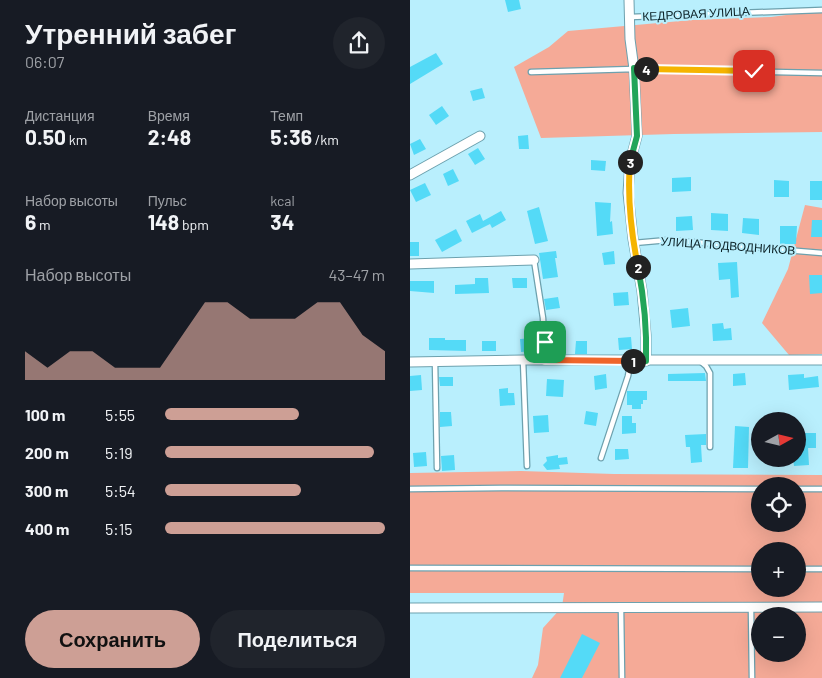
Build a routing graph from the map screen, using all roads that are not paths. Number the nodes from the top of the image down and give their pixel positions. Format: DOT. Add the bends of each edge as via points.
graph roads {
  1 [pos="630,0"];
  2 [pos="822,10"];
  3 [pos="630,17"];
  4 [pos="634,68"];
  5 [pos="531,72"];
  6 [pos="822,73"];
  7 [pos="480,136"];
  8 [pos="410,175"];
  9 [pos="633,243"];
  10 [pos="822,253"];
  11 [pos="534,260"];
  12 [pos="410,264"];
  13 [pos="523,360"];
  14 [pos="545,360"];
  15 [pos="631,360"];
  16 [pos="699,360"];
  17 [pos="822,360"];
  18 [pos="435,361"];
  19 [pos="646,361"];
  20 [pos="410,362"];
  21 [pos="710,446"];
  22 [pos="601,458"];
  23 [pos="527,466"];
  24 [pos="437,468"];
  25 [pos="410,489"];
  26 [pos="751,489"];
  27 [pos="806,489"];
  28 [pos="822,489"];
  29 [pos="410,568"];
  30 [pos="751,569"];
  31 [pos="806,569"];
  32 [pos="822,569"];
  33 [pos="620,606"];
  34 [pos="751,606"];
  35 [pos="822,607"];
  36 [pos="410,608"];
  37 [pos="622,678"];
  38 [pos="752,678"];
  1 -- 3 [label="street"];
  2 -- 3 [label="lane, КЕДРОВАЯ УЛИЦА"];
  3 -- 4 [label="street"];
  4 -- 5 [label="lane"];
  4 -- 6 [label="lane"];
  4 -- 9 [label="street" via="637,136 630,162 628,193"];
  7 -- 8 [label="street"];
  9 -- 10 [label="lane, УЛИЦА ПОДВОДНИКОВ" via="668,240"];
  9 -- 19 [label="street" via="642,291"];
  11 -- 12 [label="street"];
  11 -- 14 [label="lane" via="543,318"];
  13 -- 14 [label="street"];
  13 -- 18 [label="street"];
  13 -- 23 [label="lane"];
  14 -- 15 [label="street"];
  15 -- 19 [label="street"];
  15 -- 22 [label="lane"];
  16 -- 17 [label="street"];
  16 -- 19 [label="street"];
  16 -- 21 [label="lane" via="710,373"];
  18 -- 20 [label="street"];
  18 -- 24 [label="lane"];
  25 -- 26 [label="lane"];
  27 -- 28 [label="lane"];
  29 -- 30 [label="lane"];
  31 -- 32 [label="lane"];
  33 -- 34 [label="street"];
  33 -- 36 [label="street"];
  33 -- 37 [label="lane"];
  34 -- 35 [label="street"];
  34 -- 38 [label="lane"];
}
